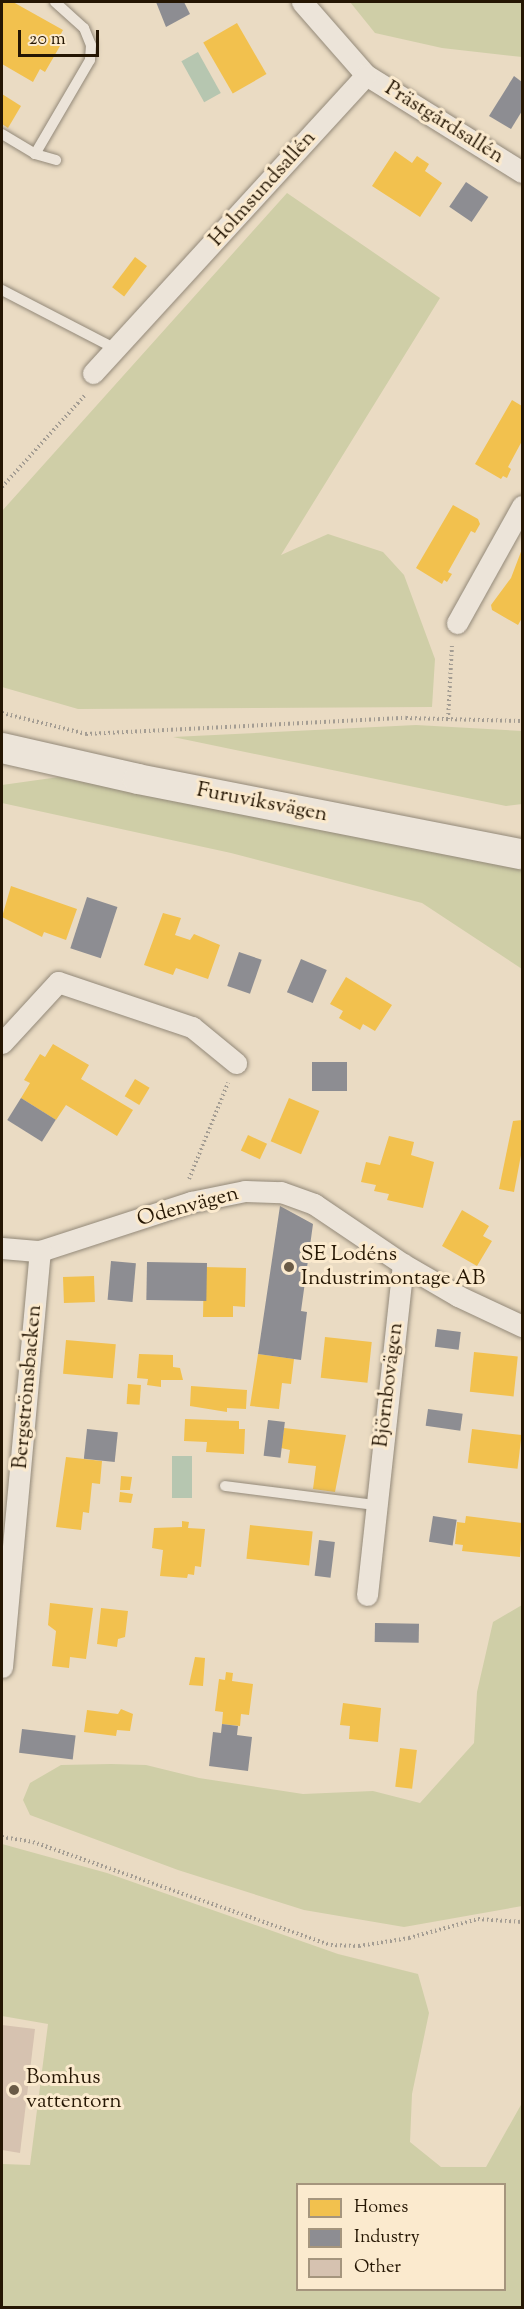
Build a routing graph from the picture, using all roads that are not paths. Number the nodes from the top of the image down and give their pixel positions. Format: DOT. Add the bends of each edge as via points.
graph roads {
  1 [pos="55,2"];
  2 [pos="302,2"];
  3 [pos="366,75"];
  4 [pos="2,134"];
  5 [pos="35,154"];
  6 [pos="56,160"];
  7 [pos="522,172"];
  8 [pos="2,290"];
  9 [pos="114,348"];
  10 [pos="93,373"];
  11 [pos="522,506"];
  12 [pos="457,623"];
  13 [pos="2,748"];
  14 [pos="522,854"];
  15 [pos="2,1043"];
  16 [pos="236,1063"];
  17 [pos="2,1248"];
  18 [pos="40,1251"];
  19 [pos="403,1264"];
  20 [pos="522,1326"];
  21 [pos="225,1486"];
  22 [pos="376,1505"];
  23 [pos="367,1595"];
  24 [pos="2,1667"];
  1 -- 5 [label="lane" via="84,28 92,45 90,60"];
  2 -- 3 [label="street"];
  3 -- 7 [label="street, Prästgårdsallén"];
  3 -- 9 [label="street, Holmsundsallén" via="205,254"];
  4 -- 5 [label="lane"];
  5 -- 6 [label="lane"];
  8 -- 9 [label="lane"];
  9 -- 10 [label="street, Holmsundsallén"];
  11 -- 12 [label="street"];
  13 -- 14 [label="main road, Furuviksvägen" via="138,779"];
  15 -- 16 [label="street" via="58,982 192,1027"];
  17 -- 18 [label="street, Odenvägen"];
  18 -- 19 [label="street, Odenvägen" via="191,1202 245,1191 294,1196 314,1204"];
  18 -- 24 [label="street, Bergströmsbacken"];
  19 -- 20 [label="street, Odenvägen"];
  19 -- 22 [label="street, Björnbovägen"];
  21 -- 22 [label="lane"];
  22 -- 23 [label="street, Björnbovägen"];
}
